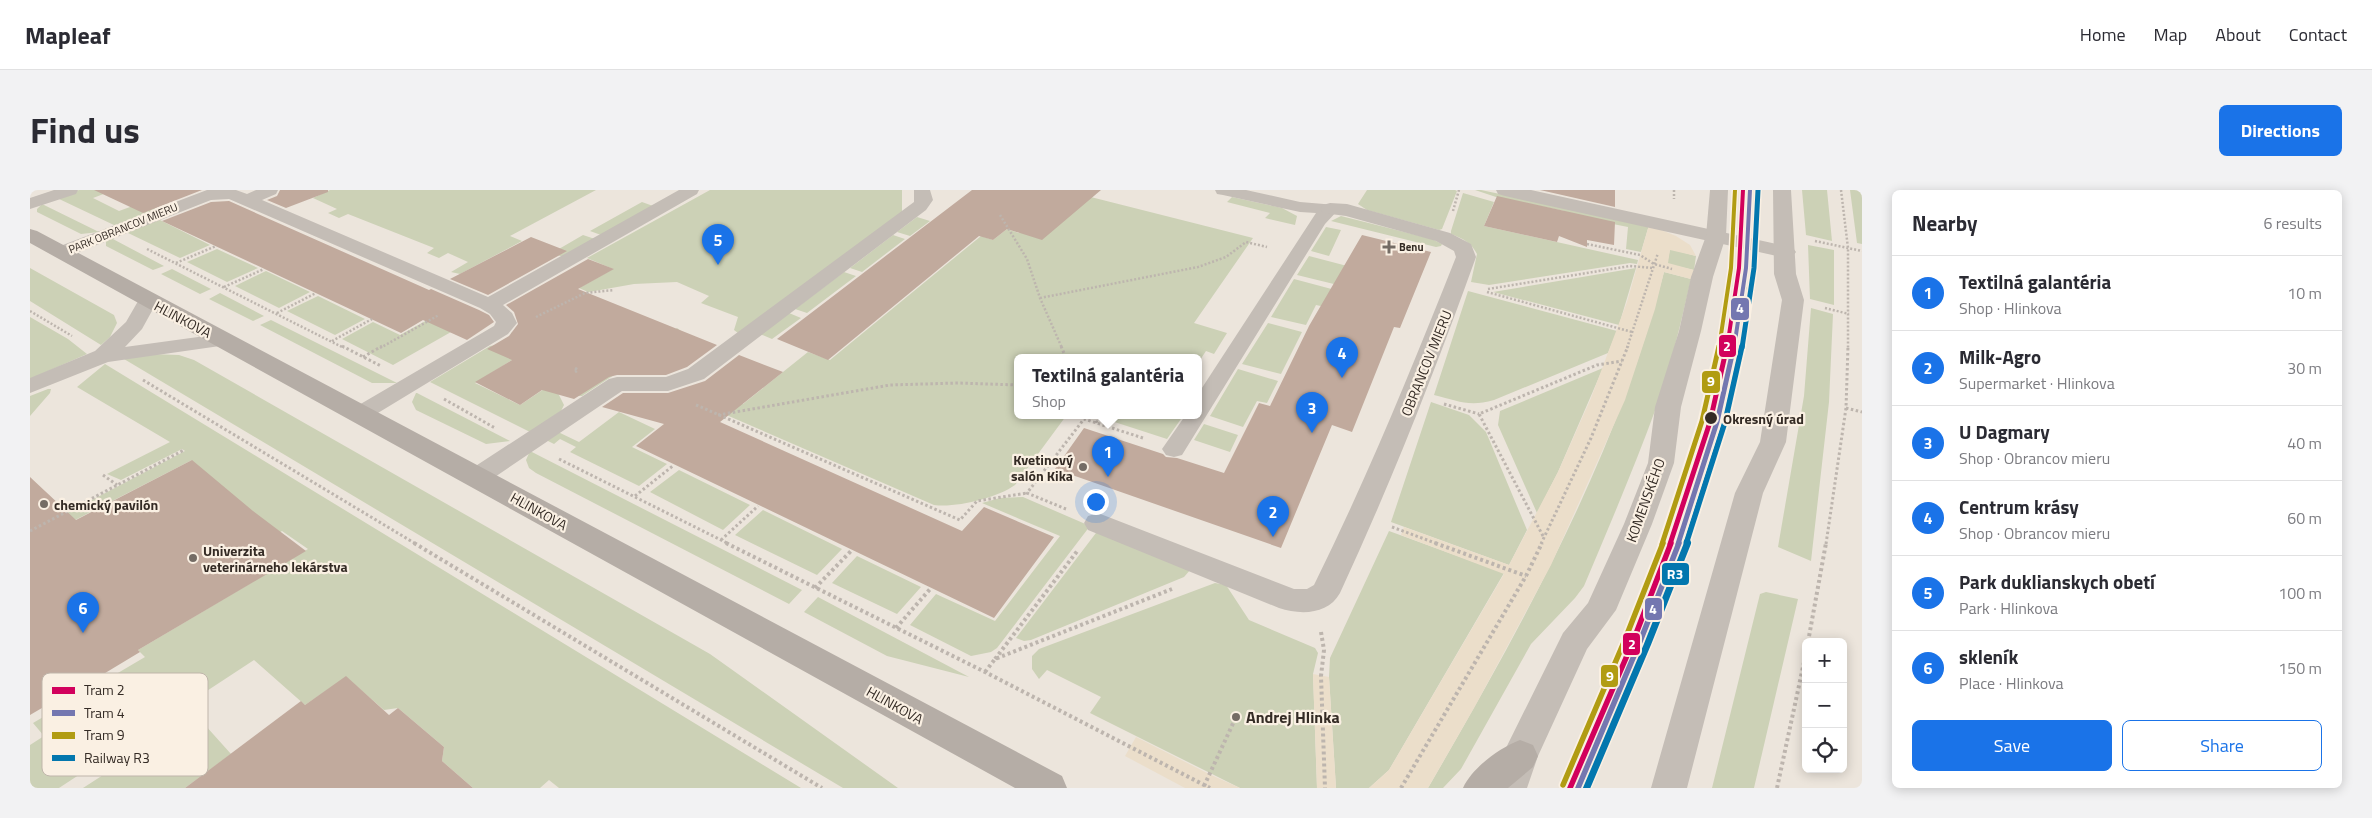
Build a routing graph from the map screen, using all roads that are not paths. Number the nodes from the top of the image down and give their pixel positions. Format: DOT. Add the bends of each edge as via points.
graph roads {
  1 [pos="70,190"];
  2 [pos="270,190"];
  3 [pos="691,190"];
  4 [pos="922,190"];
  5 [pos="1223,190"];
  6 [pos="1505,190"];
  7 [pos="1718,190"];
  8 [pos="1782,190"];
  9 [pos="1527,192"];
  10 [pos="247,200"];
  11 [pos="1336,200"];
  12 [pos="30,204"];
  13 [pos="30,235"];
  14 [pos="1716,236"];
  15 [pos="1785,244"];
  16 [pos="62,252"];
  17 [pos="148,300"];
  18 [pos="479,301"];
  19 [pos="220,340"];
  20 [pos="103,356"];
  21 [pos="30,386"];
  22 [pos="1202,406"];
  23 [pos="360,414"];
  24 [pos="1194,419"];
  25 [pos="1174,449"];
  26 [pos="478,477"];
  27 [pos="1098,523"];
  28 [pos="1515,772"];
  29 [pos="1048,788"];
  30 [pos="1482,788"];
  31 [pos="1669,788"];
  1 -- 12 [label="lane"];
  2 -- 10 [label="lane"];
  3 -- 18 [label="lane"];
  4 -- 26 [label="lane" via="924,200 908,216 696,374 668,384 617,384"];
  5 -- 11 [label="lane, OBRANCOV MIERU" via="1300,207"];
  6 -- 9 [label="street"];
  7 -- 14 [label="street, KOMENSKÉHO"];
  8 -- 15 [label="street"];
  9 -- 14 [label="street"];
  10 -- 16 [label="lane, PARK OBRANCOV MIERU" via="230,194 208,195"];
  10 -- 18 [label="lane, PARK OBRANCOV MIERU"];
  11 -- 22 [label="lane" via="1318,221"];
  11 -- 27 [label="street, OBRANCOV MIERU" via="1347,210 1443,237 1464,248 1466,257 1414,394 1325,593 1315,600 1290,600"];
  13 -- 16 [label="main road, HLINKOVA"];
  14 -- 15 [label="street"];
  14 -- 28 [label="street, KOMENSKÉHO" via="1668,407 1658,472 1600,610 1574,642"];
  15 -- 31 [label="street" via="1785,274 1793,300 1773,442 1749,493"];
  16 -- 17 [label="main road, HLINKOVA"];
  17 -- 19 [label="main road, HLINKOVA"];
  17 -- 20 [label="lane" via="135,324"];
  18 -- 23 [label="lane, PARK OBRANCOV MIERU" via="502,312 507,322 501,330"];
  19 -- 20 [label="lane"];
  19 -- 23 [label="main road, HLINKOVA"];
  20 -- 21 [label="lane"];
  23 -- 26 [label="main road, HLINKOVA"];
  24 -- 25 [label="lane"];
  26 -- 29 [label="main road, HLINKOVA"];
  28 -- 30 [label="main road"];
}
